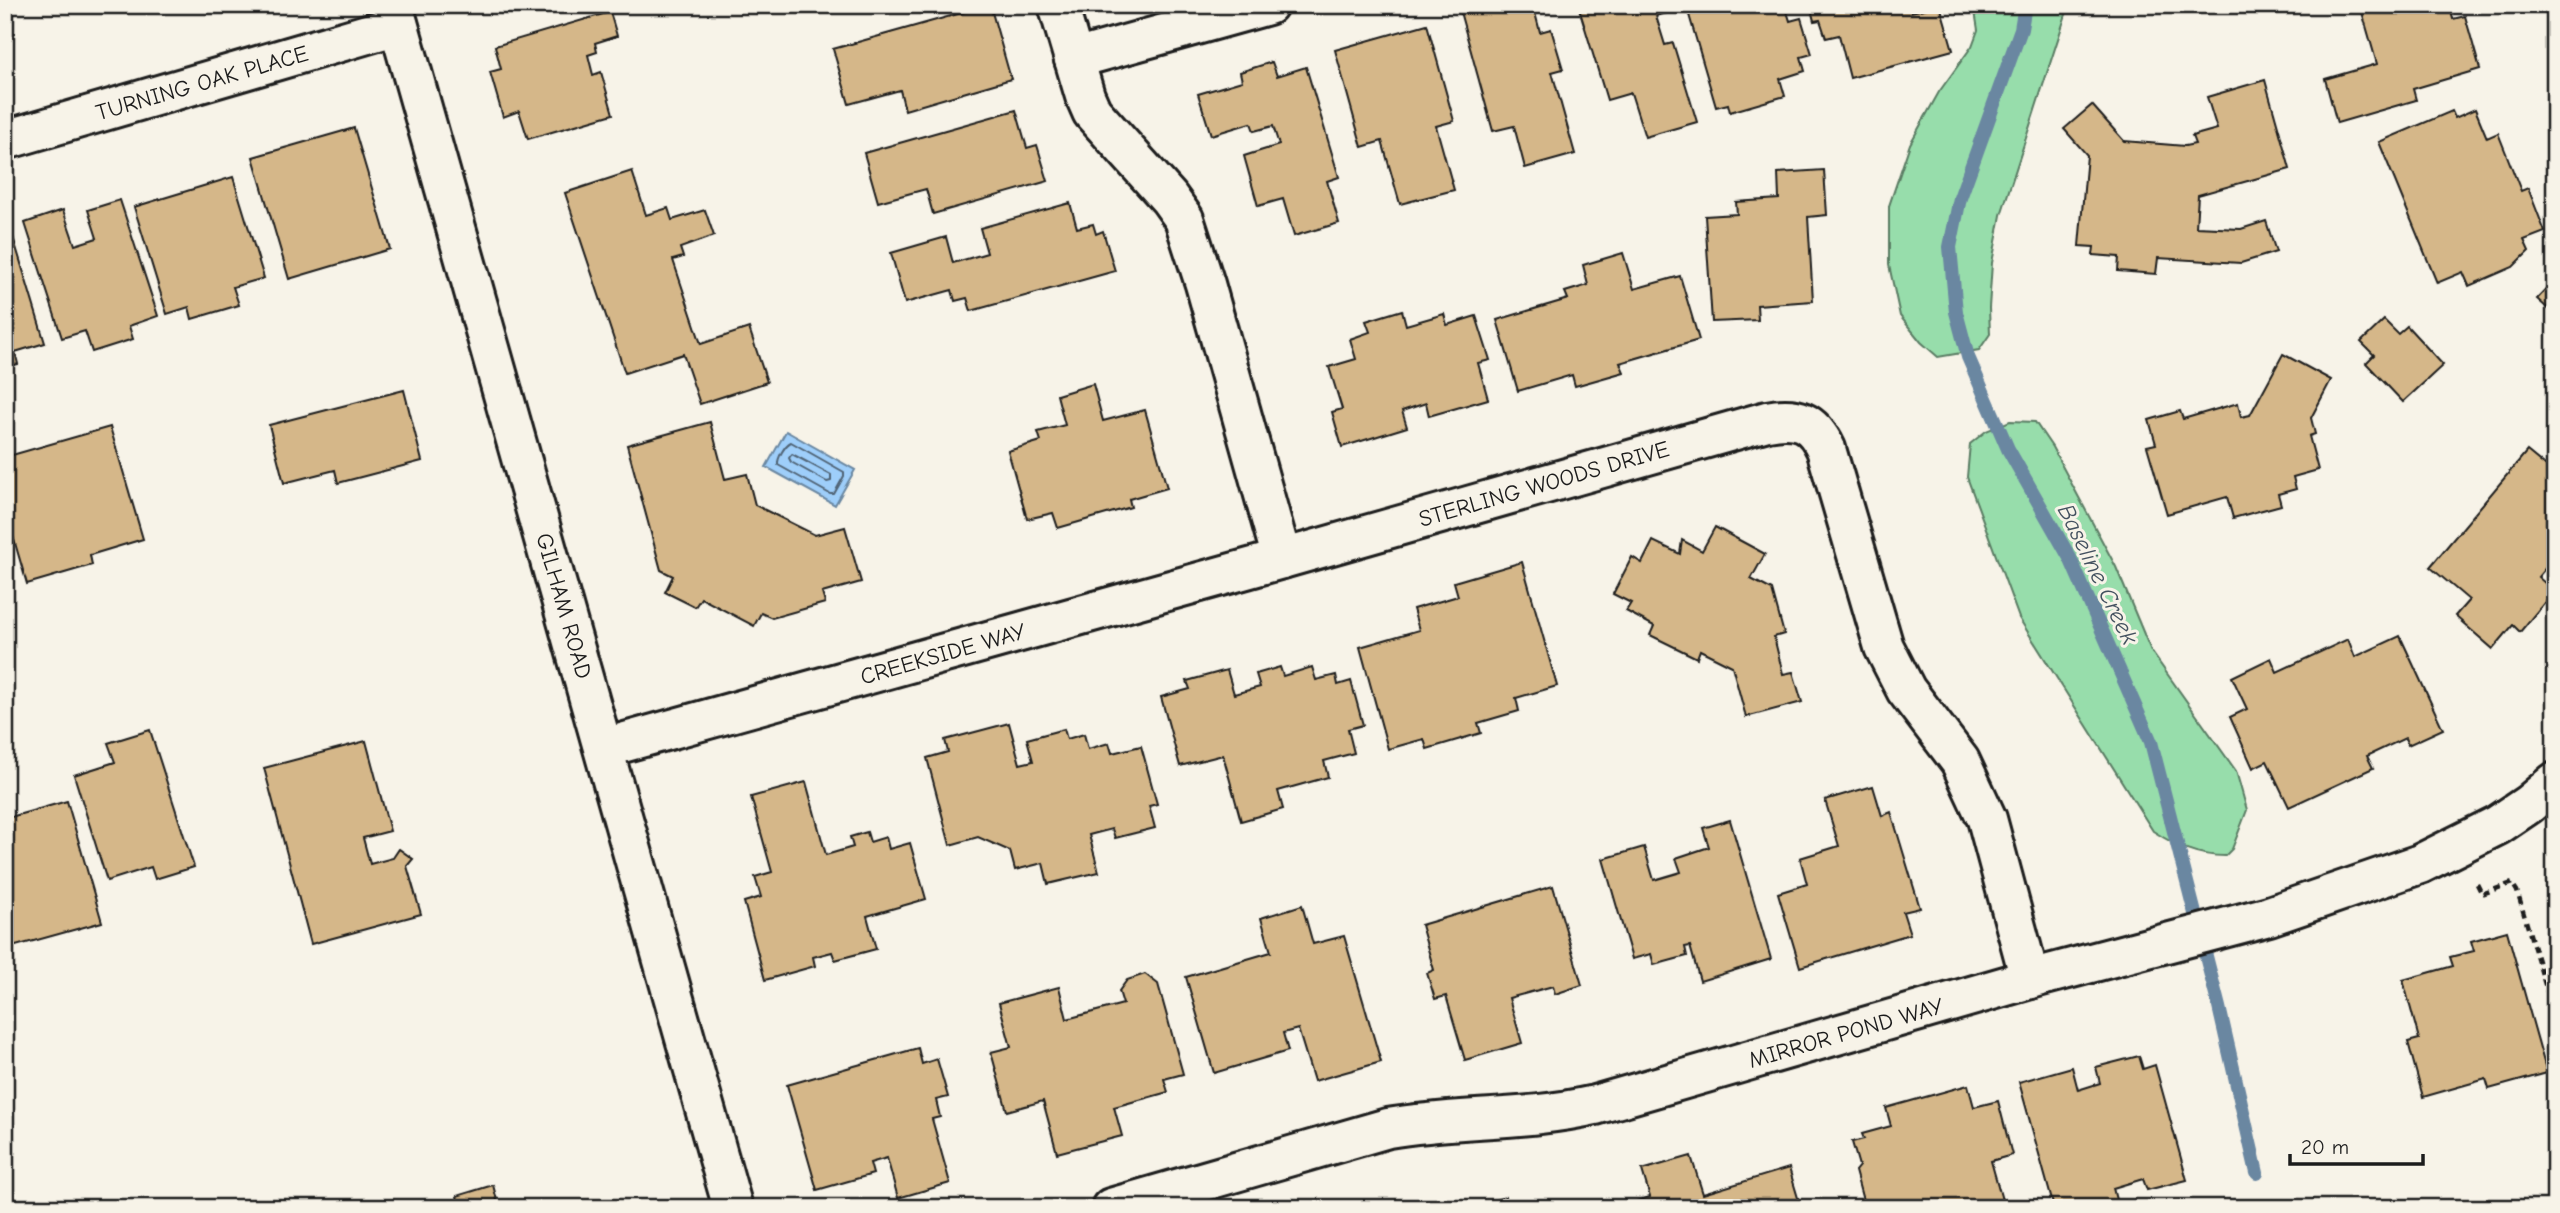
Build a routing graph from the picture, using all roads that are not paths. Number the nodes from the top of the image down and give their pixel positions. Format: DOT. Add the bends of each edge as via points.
graph roads {
  1 [pos="1058,5"];
  2 [pos="1268,5"];
  3 [pos="396,15"];
  4 [pos="1073,59"];
  5 [pos="5,140"];
  6 [pos="1282,559"];
  7 [pos="604,748"];
  8 [pos="2555,782"];
  9 [pos="2031,979"];
  10 [pos="733,1208"];
  11 [pos="1111,1208"];
  1 -- 4 [label="street"];
  2 -- 4 [label="street"];
  3 -- 5 [label="street, TURNING OAK PLACE"];
  3 -- 7 [label="street, GILHAM ROAD"];
  4 -- 6 [label="street" via="1092,112 1184,219"];
  6 -- 7 [label="street, CREEKSIDE WAY"];
  6 -- 9 [label="street, STERLING WOODS DRIVE" via="1767,421 1797,419 1820,437 1826,450 1884,647 1906,690 1960,761 1987,819"];
  7 -- 10 [label="street, GILHAM ROAD"];
  8 -- 9 [label="street, MIRROR POND WAY" via="2498,825 2420,864 2269,916"];
  9 -- 11 [label="street, MIRROR POND WAY" via="1595,1105 1556,1114 1388,1128"];
}
